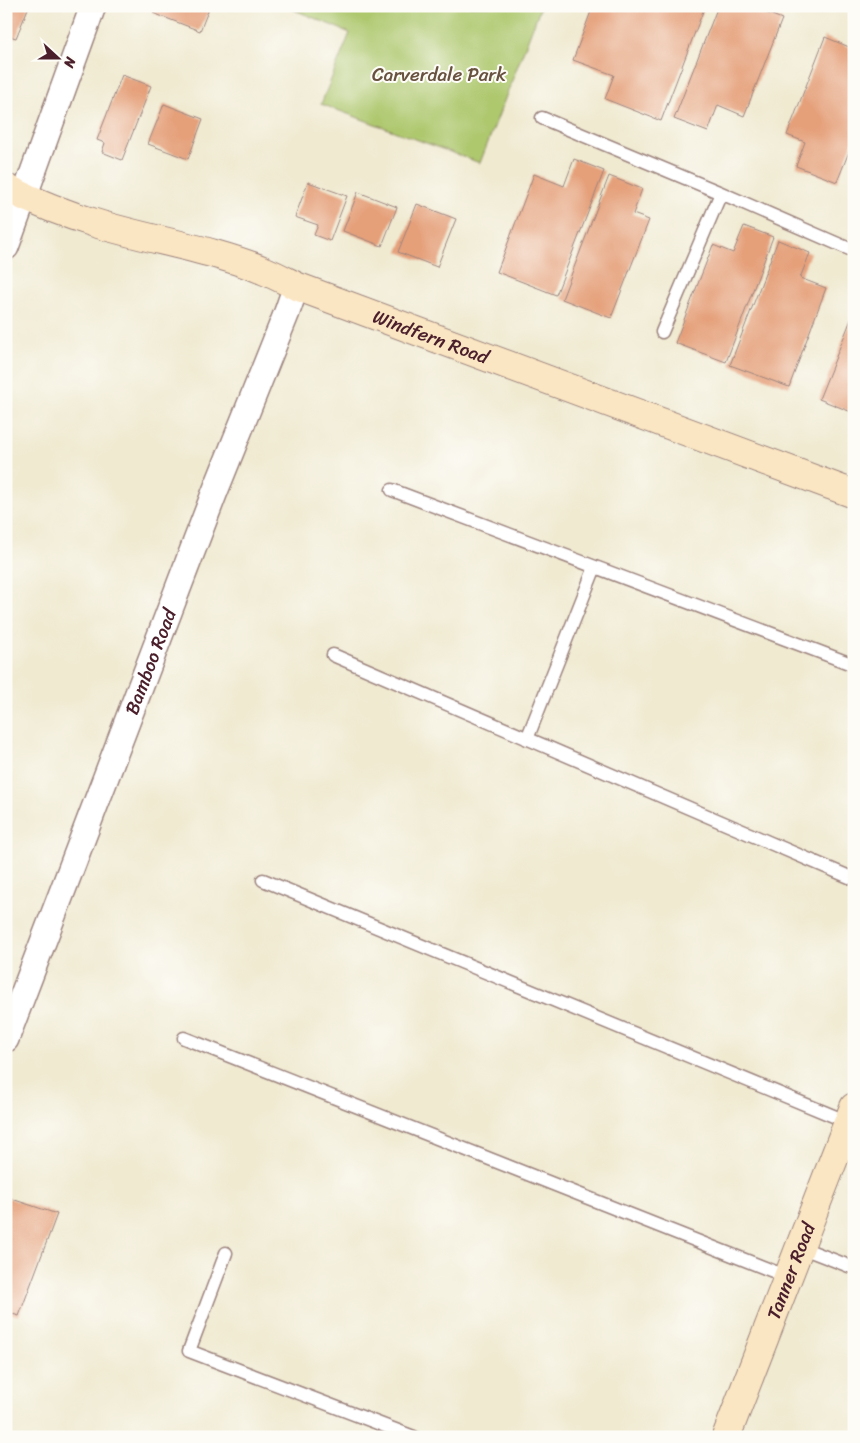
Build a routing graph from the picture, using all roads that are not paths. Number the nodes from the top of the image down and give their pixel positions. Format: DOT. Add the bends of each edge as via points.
graph roads {
  1 [pos="93,6"];
  2 [pos="542,118"];
  3 [pos="15,192"];
  4 [pos="721,193"];
  5 [pos="6,247"];
  6 [pos="854,251"];
  7 [pos="296,286"];
  8 [pos="662,332"];
  9 [pos="392,490"];
  10 [pos="854,494"];
  11 [pos="594,567"];
  12 [pos="333,655"];
  13 [pos="854,665"];
  14 [pos="527,738"];
  15 [pos="854,879"];
  16 [pos="263,880"];
  17 [pos="184,1038"];
  18 [pos="6,1039"];
  19 [pos="851,1115"];
  20 [pos="800,1247"];
  21 [pos="226,1253"];
  22 [pos="854,1268"];
  23 [pos="788,1277"];
  24 [pos="414,1437"];
  25 [pos="726,1437"];
  1 -- 3 [label="street"];
  2 -- 4 [label="lane"];
  3 -- 5 [label="street"];
  3 -- 7 [label="street, Windfern Road" via="94,223 264,270"];
  4 -- 6 [label="lane"];
  4 -- 8 [label="lane"];
  7 -- 10 [label="street, Windfern Road"];
  7 -- 18 [label="street, Bamboo Road"];
  9 -- 11 [label="lane"];
  11 -- 13 [label="lane"];
  11 -- 14 [label="lane"];
  12 -- 14 [label="lane"];
  14 -- 15 [label="lane"];
  16 -- 19 [label="lane"];
  17 -- 23 [label="lane"];
  19 -- 20 [label="street, Tanner Road"];
  20 -- 22 [label="lane"];
  20 -- 23 [label="street, Tanner Road"];
  21 -- 24 [label="lane" via="189,1351"];
  23 -- 25 [label="street, Tanner Road"];
}
